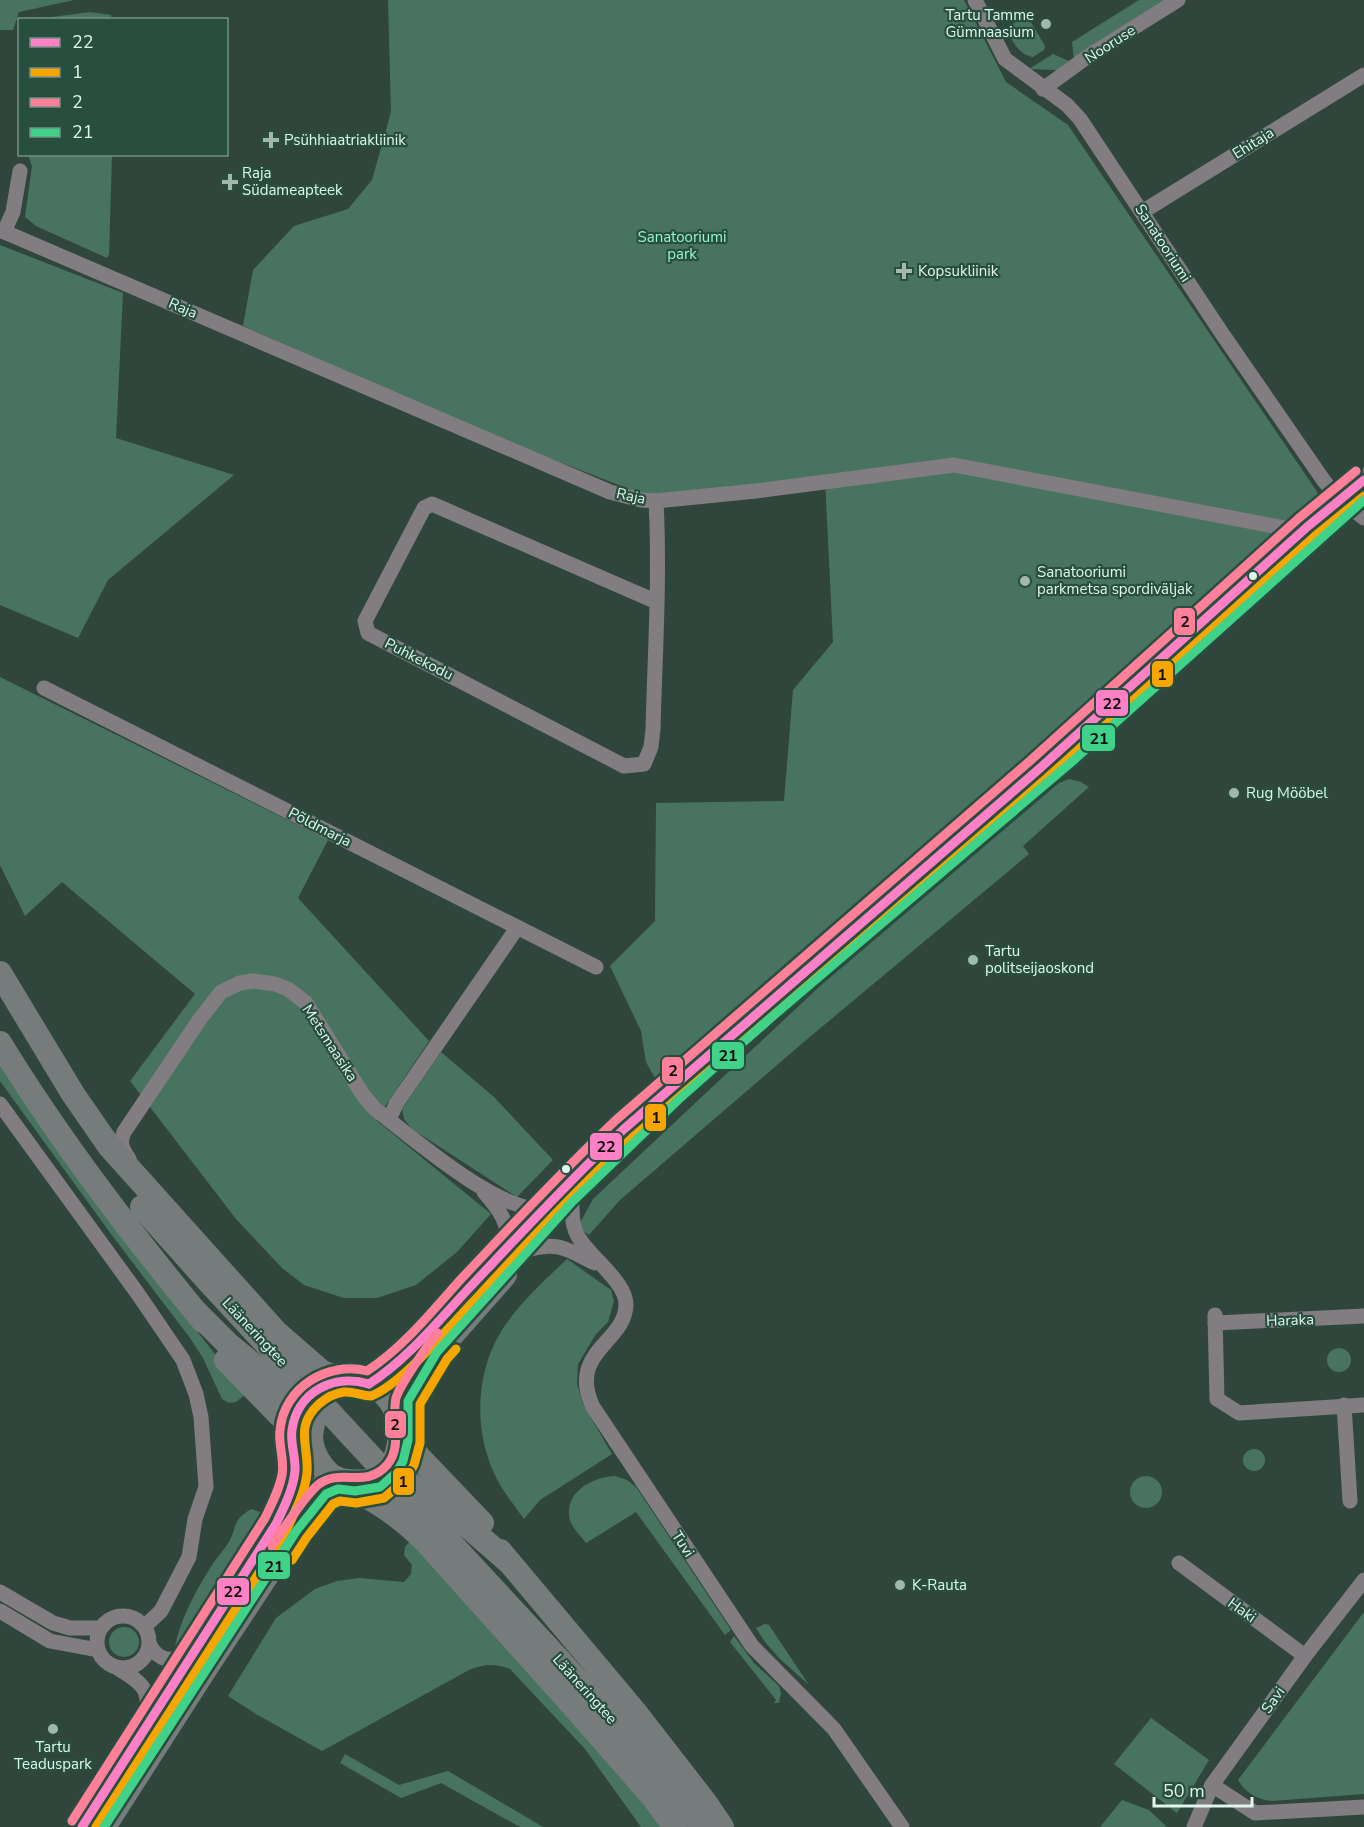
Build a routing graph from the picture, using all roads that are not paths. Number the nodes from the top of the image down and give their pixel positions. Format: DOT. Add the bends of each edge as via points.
graph roads {
  1 [pos="975,0"];
  2 [pos="1178,0"];
  3 [pos="1364,75"];
  4 [pos="1043,89"];
  5 [pos="20,171"];
  6 [pos="1142,212"];
  7 [pos="2,231"];
  8 [pos="1364,480"];
  9 [pos="656,501"];
  10 [pos="1355,507"];
  11 [pos="1307,527"];
  12 [pos="657,602"];
  13 [pos="44,688"];
  14 [pos="517,928"];
  15 [pos="596,966"];
  16 [pos="0,973"];
  17 [pos="0,1001"];
  18 [pos="0,1043"];
  19 [pos="0,1104"];
  20 [pos="390,1120"];
  21 [pos="480,1187"];
  22 [pos="572,1202"];
  23 [pos="150,1204"];
  24 [pos="544,1209"];
  25 [pos="520,1248"];
  26 [pos="601,1266"];
  27 [pos="1364,1316"];
  28 [pos="430,1345"];
  29 [pos="342,1380"];
  30 [pos="371,1389"];
  31 [pos="1364,1404"];
  32 [pos="1344,1406"];
  33 [pos="397,1415"];
  34 [pos="300,1417"];
  35 [pos="400,1458"];
  36 [pos="305,1459"];
  37 [pos="338,1485"];
  38 [pos="1350,1500"];
  39 [pos="286,1527"];
  40 [pos="510,1563"];
  41 [pos="1179,1563"];
  42 [pos="1364,1581"];
  43 [pos="0,1592"];
  44 [pos="0,1611"];
  45 [pos="213,1622"];
  46 [pos="145,1626"];
  47 [pos="101,1628"];
  48 [pos="150,1645"];
  49 [pos="98,1650"];
  50 [pos="1305,1656"];
  51 [pos="119,1669"];
  52 [pos="140,1737"];
  53 [pos="622,1763"];
  54 [pos="659,1775"];
  55 [pos="1212,1785"];
  56 [pos="884,1801"];
  57 [pos="705,1802"];
  58 [pos="1364,1807"];
  59 [pos="82,1827"];
  60 [pos="104,1827"];
  61 [pos="666,1827"];
  62 [pos="675,1827"];
  63 [pos="693,1827"];
  64 [pos="703,1827"];
  65 [pos="722,1827"];
  66 [pos="729,1827"];
  67 [pos="894,1827"];
  68 [pos="902,1827"];
  69 [pos="1194,1827"];
  1 -- 4 [label="street, Sanatooriumi" via="1005,59"];
  2 -- 4 [label="street, Nooruse"];
  3 -- 6 [label="street, Ehitaja"];
  4 -- 6 [label="street, Sanatooriumi" via="1080,119"];
  5 -- 7 [label="street" via="13,212"];
  6 -- 10 [label="street, Sanatooriumi" via="1324,481"];
  7 -- 9 [label="street, Raja" via="610,492"];
  8 -- 10 [label="highway"];
  9 -- 11 [label="street, Raja" via="954,465 1290,529"];
  9 -- 12 [label="street, Puhkekodu"];
  10 -- 11 [label="highway"];
  10 -- 22 [label="highway" via="1075,759 765,1023"];
  11 -- 24 [label="highway" via="1101,714 624,1129"];
  12 -- 12 [label="street, Puhkekodu" via="651,747 644,764 624,766 368,633 366,621 424,508 432,504"];
  13 -- 14 [label="street, Põldmarja"];
  14 -- 15 [label="street, Põldmarja"];
  14 -- 20 [label="street" via="396,1104"];
  16 -- 23 [label="highway" via="73,1094"];
  17 -- 23 [label="highway, Lääneringtee" via="62,1103 106,1165"];
  18 -- 34 [label="highway" via="132,1234 244,1369"];
  19 -- 46 [label="street" via="183,1360 196,1394 206,1487 195,1519 189,1557 161,1611"];
  20 -- 21 [label="street, Metsmaasika"];
  20 -- 23 [label="street, Metsmaasika" via="363,1095 314,1013 297,995 275,984 240,983 221,992 124,1132 122,1149"];
  21 -- 24 [label="street, Metsmaasika" via="528,1210"];
  21 -- 25 [label="street, Metsmaasika" via="504,1218"];
  22 -- 25 [label="highway"];
  22 -- 26 [label="street, Tuvi" via="574,1229"];
  23 -- 29 [label="highway" via="276,1332 322,1372"];
  23 -- 54 [label="highway, Lääneringtee, bridge" via="208,1281 560,1661"];
  24 -- 25 [label="highway"];
  25 -- 26 [label="street, Tuvi" via="560,1246"];
  25 -- 28 [label="highway"];
  26 -- 56 [label="street, Tuvi" via="618,1282 626,1295 626,1304 623,1320 592,1359 586,1376 592,1407 752,1646 834,1729"];
  27 -- 32 [label="street, Haraka" via="1215,1319 1217,1399 1239,1413"];
  28 -- 30 [label="highway" via="383,1375"];
  28 -- 33 [label="highway" via="422,1366 404,1386"];
  28 -- 35 [label="highway" via="408,1401"];
  29 -- 30 [label="highway" via="357,1380"];
  29 -- 34 [label="highway" via="320,1389"];
  30 -- 33 [label="highway" via="390,1400"];
  30 -- 34 [label="highway" via="335,1393"];
  30 -- 35 [label="highway" via="386,1419 386,1456"];
  31 -- 32 [label="street"];
  32 -- 38 [label="street"];
  33 -- 35 [label="highway"];
  34 -- 36 [label="highway"];
  34 -- 37 [label="highway" via="313,1422 313,1449"];
  34 -- 39 [label="highway"];
  35 -- 37 [label="highway" via="380,1487"];
  35 -- 40 [label="highway"];
  35 -- 40 [label="highway" via="418,1456 484,1526"];
  36 -- 37 [label="highway" via="313,1472"];
  36 -- 39 [label="highway" via="303,1480"];
  37 -- 39 [label="highway"];
  37 -- 53 [label="highway" via="376,1500 411,1527"];
  39 -- 45 [label="highway"];
  39 -- 60 [label="highway" via="206,1668"];
  40 -- 57 [label="highway"];
  41 -- 50 [label="street, Haki"];
  42 -- 50 [label="street, Savi"];
  43 -- 47 [label="street" via="53,1623 70,1628"];
  44 -- 49 [label="street" via="50,1641"];
  45 -- 48 [label="street" via="180,1657 161,1658"];
  45 -- 52 [label="highway"];
  46 -- 47 [label="street" via="122,1616 114,1617"];
  46 -- 48 [label="street"];
  47 -- 49 [label="street"];
  48 -- 51 [label="street" via="143,1660 128,1669"];
  49 -- 51 [label="street" via="106,1662"];
  50 -- 55 [label="street, Savi"];
  51 -- 52 [label="street" via="141,1682 147,1694"];
  52 -- 59 [label="highway"];
  53 -- 61 [label="highway"];
  53 -- 62 [label="highway"];
  54 -- 63 [label="highway, Lääneringtee"];
  54 -- 64 [label="highway, Lääneringtee"];
  55 -- 58 [label="street" via="1256,1813"];
  55 -- 69 [label="street, Savi"];
  56 -- 67 [label="street, Tuvi"];
  56 -- 68 [label="street, Tuvi"];
  57 -- 65 [label="highway"];
  57 -- 66 [label="highway"];
}
